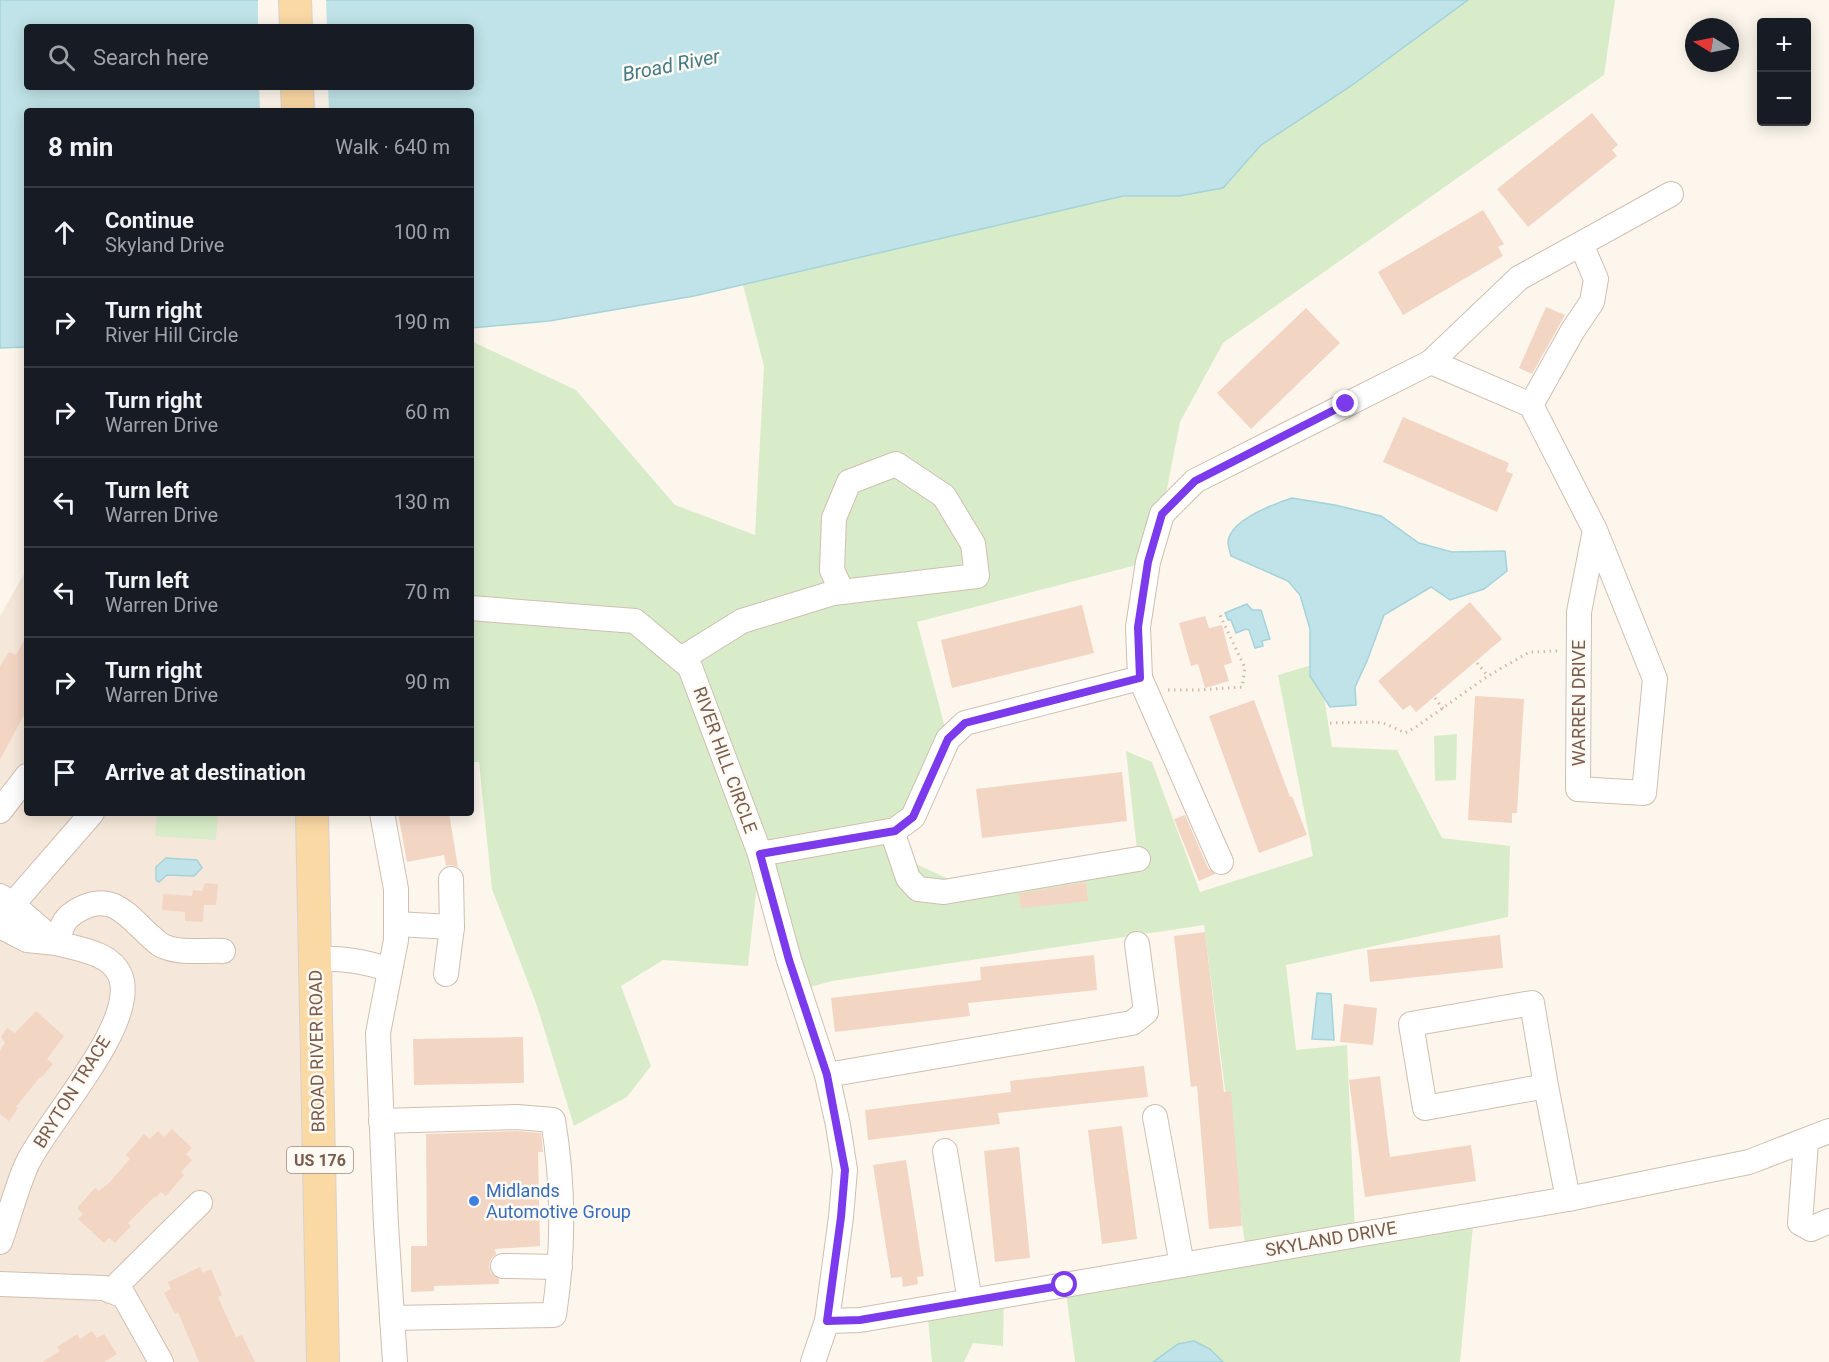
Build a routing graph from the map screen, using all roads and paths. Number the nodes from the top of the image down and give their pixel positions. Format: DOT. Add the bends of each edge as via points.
graph roads {
  1 [pos="295,0"];
  2 [pos="296,24"];
  3 [pos="297,90"];
  4 [pos="298,108"];
  5 [pos="1671,195"];
  6 [pos="1581,244"];
  7 [pos="1431,362"];
  8 [pos="1532,405"];
  9 [pos="1595,530"];
  10 [pos="842,592"];
  11 [pos="474,608"];
  12 [pos="1219,613"];
  13 [pos="1579,649"];
  14 [pos="681,659"];
  15 [pos="1477,663"];
  16 [pos="1488,676"];
  17 [pos="1143,684"];
  18 [pos="1435,698"];
  19 [pos="1443,708"];
  20 [pos="1330,723"];
  21 [pos="24,780"];
  22 [pos="0,811"];
  23 [pos="89,816"];
  24 [pos="312,816"];
  25 [pos="383,816"];
  26 [pos="892,831"];
  27 [pos="760,854"];
  28 [pos="1138,859"];
  29 [pos="1221,862"];
  30 [pos="451,879"];
  31 [pos="4,906"];
  32 [pos="396,924"];
  33 [pos="0,926"];
  34 [pos="452,927"];
  35 [pos="57,943"];
  36 [pos="1137,944"];
  37 [pos="223,951"];
  38 [pos="315,959"];
  39 [pos="390,970"];
  40 [pos="446,974"];
  41 [pos="827,1075"];
  42 [pos="1545,1086"];
  43 [pos="1155,1117"];
  44 [pos="381,1121"];
  45 [pos="1829,1131"];
  46 [pos="1806,1142"];
  47 [pos="945,1151"];
  48 [pos="1568,1198"];
  49 [pos="200,1203"];
  50 [pos="1829,1221"];
  51 [pos="0,1242"];
  52 [pos="1182,1265"];
  53 [pos="503,1266"];
  54 [pos="560,1267"];
  55 [pos="0,1284"];
  56 [pos="111,1291"];
  57 [pos="970,1301"];
  58 [pos="392,1318"];
  59 [pos="827,1321"];
  60 [pos="161,1362"];
  61 [pos="323,1362"];
  62 [pos="395,1362"];
  63 [pos="813,1362"];
  1 -- 2 [label="main road"];
  3 -- 4 [label="main road"];
  5 -- 6 [label="street"];
  6 -- 7 [label="street" via="1519,279"];
  6 -- 8 [label="street" via="1596,279 1592,302"];
  7 -- 8 [label="street"];
  7 -- 17 [label="street" via="1195,481 1162,514 1148,562 1138,627"];
  8 -- 9 [label="street, WARREN DRIVE"];
  9 -- 13 [label="street, WARREN DRIVE" via="1579,612"];
  9 -- 13 [label="street, WARREN DRIVE" via="1655,679 1644,793 1578,789"];
  10 -- 10 [label="street" via="977,576 974,544 944,496 896,464 849,482 834,518 832,570"];
  10 -- 14 [label="street" via="742,621"];
  11 -- 14 [label="street, RIVER HILL CIRCLE" via="635,621"];
  12 -- 17 [label="path" via="1245,668 1242,687 1198,690"];
  13 -- 16 [label="path" via="1530,652"];
  14 -- 27 [label="street, RIVER HILL CIRCLE" via="690,667"];
  15 -- 16 [label="path"];
  16 -- 19 [label="path"];
  17 -- 26 [label="street" via="965,723 948,739 913,817"];
  17 -- 29 [label="street"];
  18 -- 19 [label="path"];
  19 -- 20 [label="path" via="1405,733 1376,722"];
  21 -- 22 [label="street"];
  23 -- 31 [label="street"];
  24 -- 38 [label="main road, BROAD RIVER ROAD / US 176"];
  25 -- 32 [label="street" via="396,889"];
  26 -- 27 [label="street"];
  26 -- 28 [label="street" via="908,878 918,889 944,892"];
  27 -- 41 [label="street, RIVER HILL CIRCLE" via="789,960"];
  30 -- 34 [label="street"];
  31 -- 35 [label="street, BRYTON TRACE"];
  32 -- 34 [label="street"];
  32 -- 39 [label="street"];
  33 -- 35 [label="street, BRYTON TRACE" via="27,940"];
  34 -- 40 [label="street"];
  35 -- 37 [label="street" via="62,922 77,910 103,902 119,908 162,946"];
  35 -- 51 [label="street, BRYTON TRACE" via="105,958 120,975 123,1000 99,1055 27,1164"];
  36 -- 41 [label="street" via="1146,1012 1132,1023"];
  38 -- 39 [label="street" via="341,958"];
  38 -- 61 [label="main road, BROAD RIVER ROAD / US 176"];
  39 -- 44 [label="street" via="378,1033"];
  41 -- 59 [label="street, RIVER HILL CIRCLE" via="845,1170"];
  42 -- 42 [label="street" via="1532,1003 1411,1024 1425,1108"];
  42 -- 48 [label="street"];
  43 -- 52 [label="street"];
  44 -- 54 [label="street" via="517,1117 553,1120 563,1218"];
  44 -- 58 [label="street"];
  45 -- 46 [label="street, SKYLAND DRIVE"];
  46 -- 48 [label="street, SKYLAND DRIVE" via="1749,1162"];
  46 -- 50 [label="street" via="1800,1223 1811,1229"];
  47 -- 57 [label="street"];
  48 -- 52 [label="street, SKYLAND DRIVE"];
  49 -- 56 [label="street"];
  52 -- 57 [label="street, SKYLAND DRIVE"];
  53 -- 54 [label="street"];
  54 -- 58 [label="street" via="554,1315"];
  55 -- 56 [label="street"];
  56 -- 60 [label="street" via="124,1296"];
  57 -- 59 [label="street, SKYLAND DRIVE" via="860,1320"];
  58 -- 62 [label="street"];
  59 -- 63 [label="street, RIVER HILL CIRCLE"];
}
